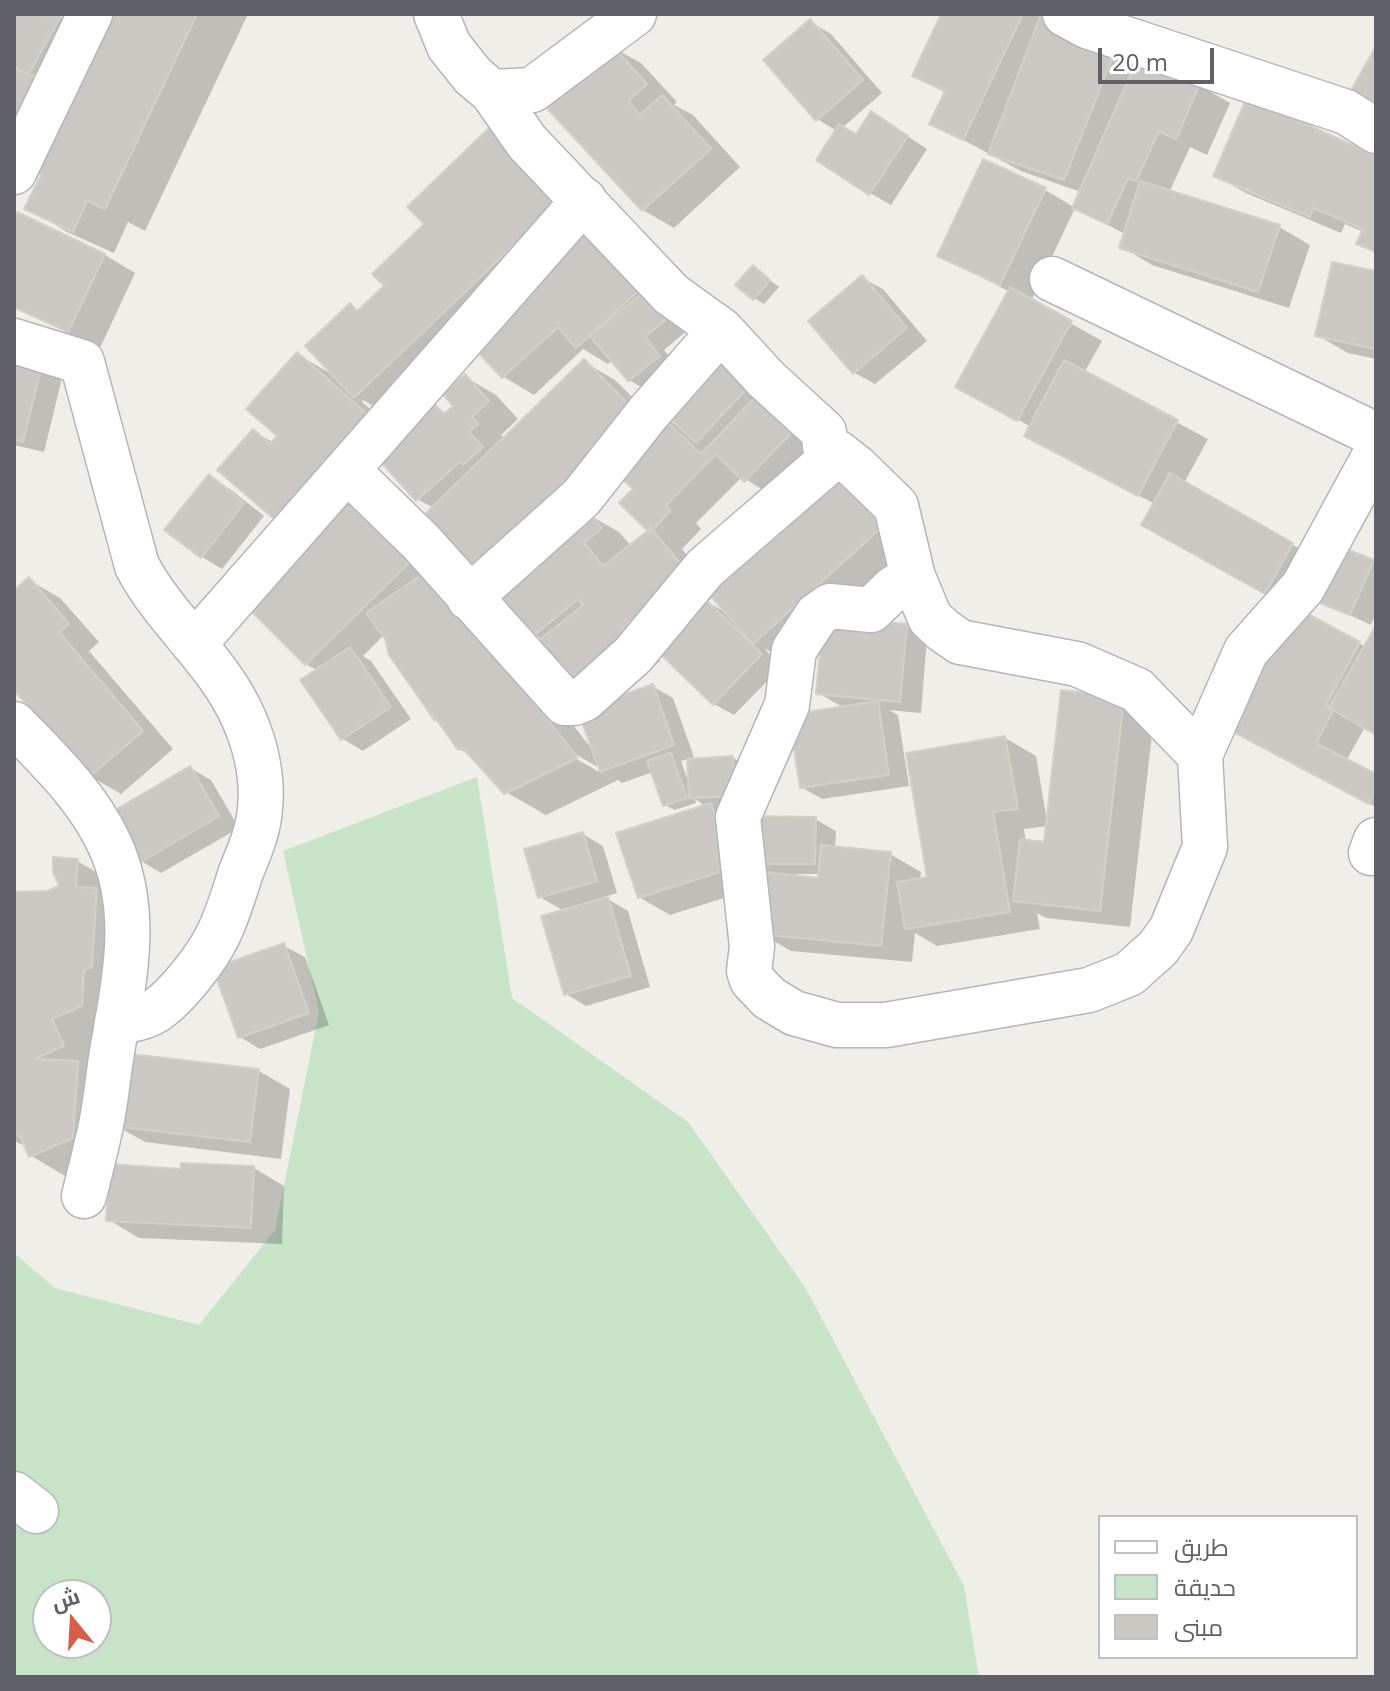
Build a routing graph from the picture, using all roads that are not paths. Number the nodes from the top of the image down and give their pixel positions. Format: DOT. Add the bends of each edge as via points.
graph roads {
  1 [pos="90,14"];
  2 [pos="436,14"];
  3 [pos="634,14"];
  4 [pos="1065,14"];
  5 [pos="492,92"];
  6 [pos="1376,131"];
  7 [pos="14,172"];
  8 [pos="584,200"];
  9 [pos="1052,279"];
  10 [pos="721,330"];
  11 [pos="14,341"];
  12 [pos="1376,435"];
  13 [pos="838,453"];
  14 [pos="1376,453"];
  15 [pos="347,470"];
  16 [pos="913,577"];
  17 [pos="469,598"];
  18 [pos="194,644"];
  19 [pos="14,724"];
  20 [pos="1200,755"];
  21 [pos="117,1022"];
  22 [pos="84,1196"];
  1 -- 7 [label="street"];
  2 -- 5 [label="street" via="449,46"];
  3 -- 5 [label="street" via="532,90"];
  4 -- 6 [label="street" via="1087,26 1346,112"];
  5 -- 8 [label="street" via="527,142"];
  8 -- 10 [label="street" via="671,294"];
  8 -- 15 [label="street"];
  9 -- 12 [label="street"];
  10 -- 13 [label="street" via="824,432 825,447"];
  10 -- 17 [label="street" via="581,498"];
  11 -- 18 [label="street" via="82,362 137,566"];
  13 -- 16 [label="street" via="896,506"];
  13 -- 17 [label="street" via="705,568 633,655 574,703 565,703"];
  14 -- 20 [label="street" via="1303,587 1246,651"];
  15 -- 17 [label="street"];
  15 -- 18 [label="street"];
  16 -- 20 [label="street" via="930,618 960,642 1077,664 1137,690"];
  16 -- 20 [label="street" via="871,610 830,606 817,615 794,650 787,705 738,817 752,947 749,971 769,998 802,1017 837,1025 886,1025 1069,995 1129,974 1171,930 1205,847"];
  18 -- 21 [label="street" via="228,687 256,751 260,809 254,839 218,936 193,971 156,1011"];
  19 -- 21 [label="street" via="82,797 117,862 124,884 128,951"];
  21 -- 22 [label="street"];
}
